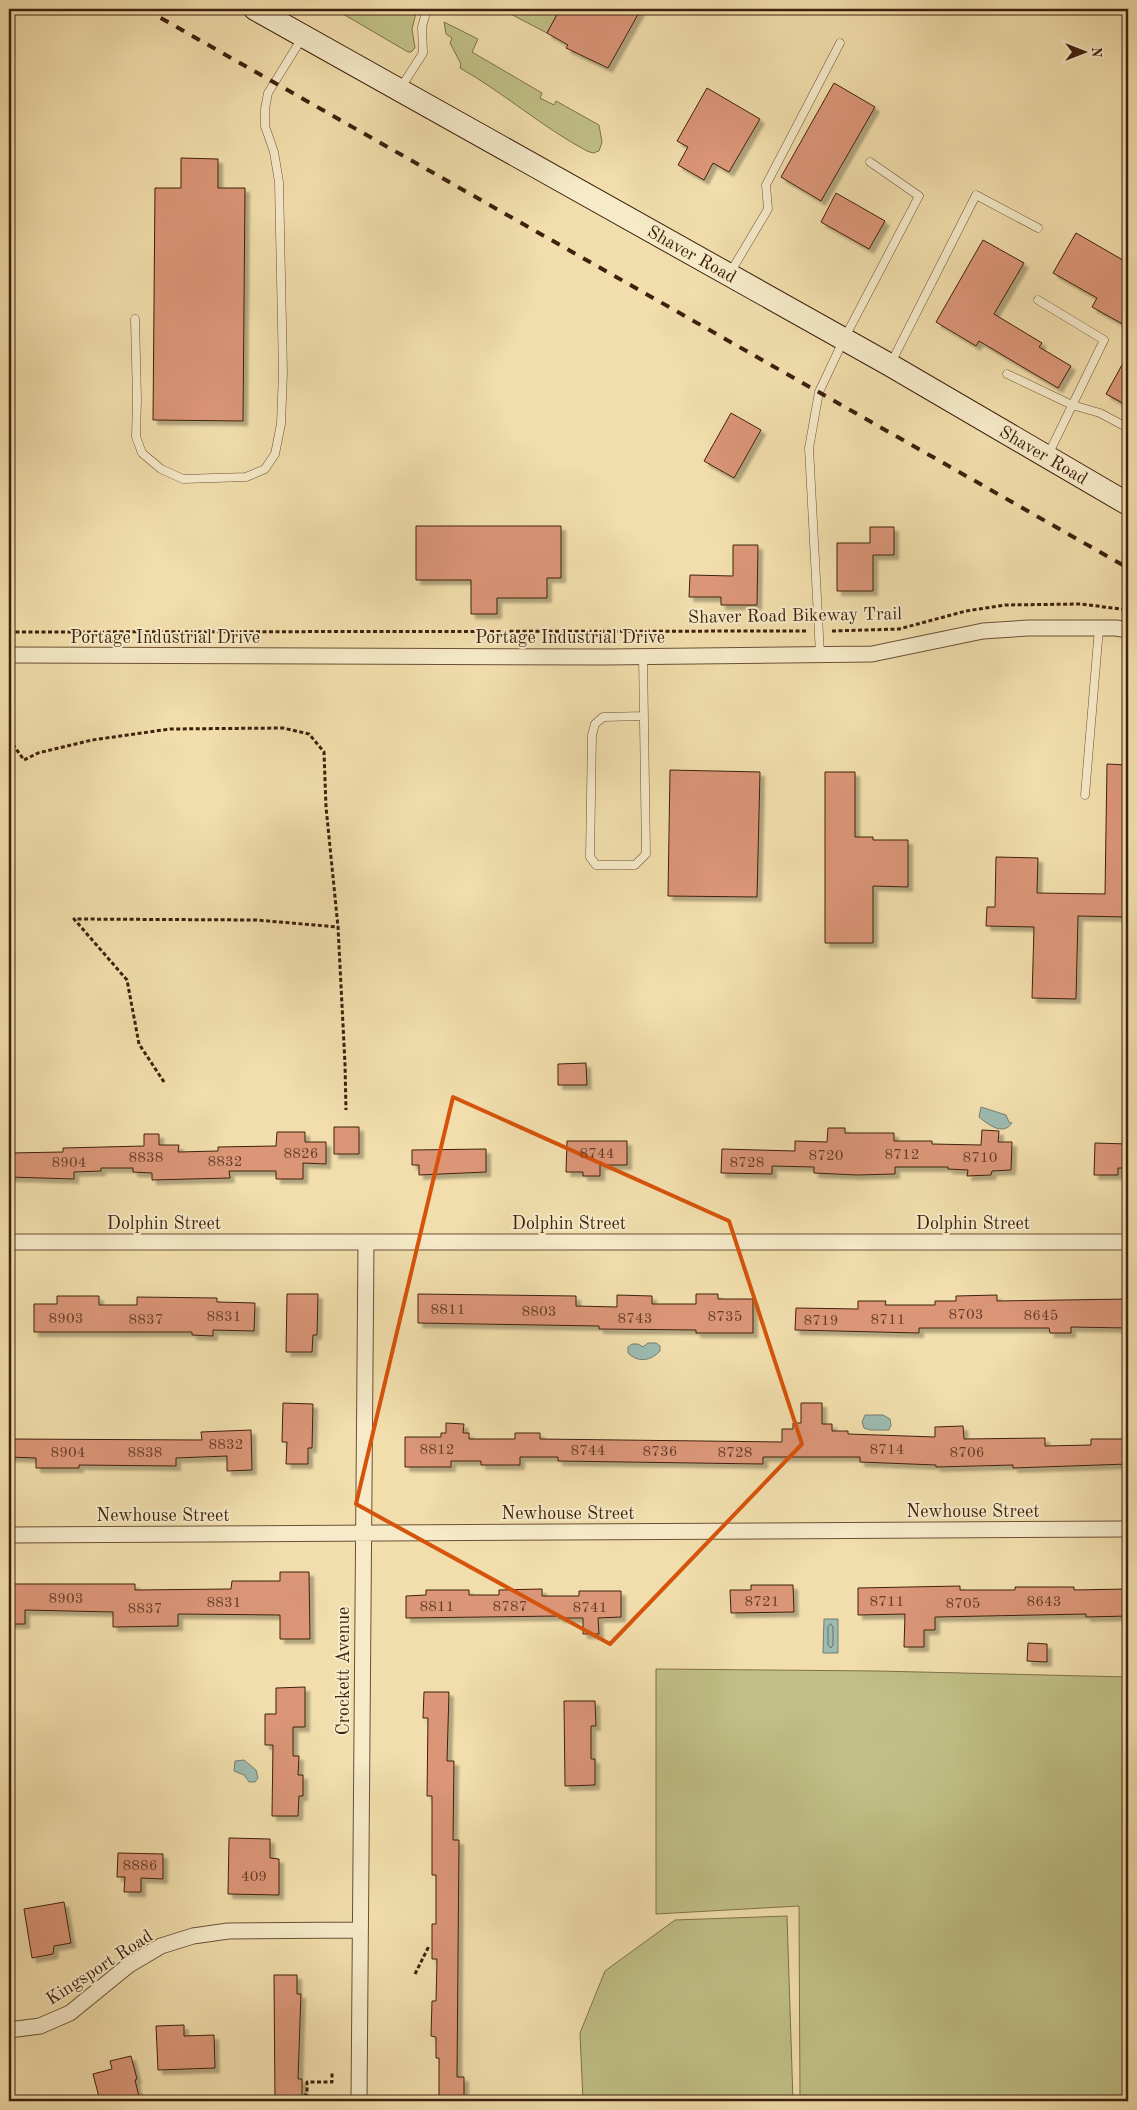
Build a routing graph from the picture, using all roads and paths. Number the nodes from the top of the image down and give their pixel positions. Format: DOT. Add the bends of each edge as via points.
graph roads {
  1 [pos="255,9"];
  2 [pos="427,9"];
  3 [pos="303,36"];
  4 [pos="840,43"];
  5 [pos="399,90"];
  6 [pos="870,162"];
  7 [pos="1038,228"];
  8 [pos="729,275"];
  9 [pos="1038,300"];
  10 [pos="135,319"];
  11 [pos="844,339"];
  12 [pos="890,365"];
  13 [pos="1007,374"];
  14 [pos="1072,405"];
  15 [pos="1128,428"];
  16 [pos="1047,456"];
  17 [pos="1128,504"];
  18 [pos="1128,610"];
  19 [pos="1099,628"];
  20 [pos="1128,630"];
  21 [pos="819,631"];
  22 [pos="9,632"];
  23 [pos="820,654"];
  24 [pos="9,655"];
  25 [pos="643,656"];
  26 [pos="644,716"];
  27 [pos="9,739"];
  28 [pos="1085,794"];
  29 [pos="338,927"];
  30 [pos="164,1082"];
  31 [pos="346,1110"];
  32 [pos="9,1242"];
  33 [pos="366,1242"];
  34 [pos="1128,1242"];
  35 [pos="1128,1529"];
  36 [pos="362,1533"];
  37 [pos="9,1535"];
  38 [pos="360,1930"];
  39 [pos="429,1946"];
  40 [pos="415,1974"];
  41 [pos="9,2030"];
  42 [pos="332,2073"];
  43 [pos="304,2095"];
  44 [pos="360,2101"];
  1 -- 3 [label="main road, Shaver Road"];
  2 -- 5 [label="lane" via="422,27 423,53"];
  3 -- 5 [label="main road, Shaver Road"];
  3 -- 10 [label="lane" via="268,93 265,109 265,126 279,182 283,372 281,424 275,454 265,469 246,477 183,479 161,469 142,453 136,437"];
  4 -- 8 [label="lane" via="766,185 768,209"];
  5 -- 8 [label="main road, Shaver Road"];
  6 -- 11 [label="lane" via="919,196"];
  7 -- 12 [label="lane" via="976,195"];
  8 -- 11 [label="main road, Shaver Road"];
  9 -- 14 [label="lane" via="1104,340"];
  11 -- 12 [label="main road, Shaver Road"];
  11 -- 21 [label="lane" via="820,390 809,448"];
  12 -- 16 [label="main road, Shaver Road"];
  13 -- 14 [label="lane"];
  14 -- 15 [label="lane" via="1100,413"];
  14 -- 16 [label="lane"];
  16 -- 17 [label="main road, Shaver Road"];
  18 -- 21 [label="path, Shaver Road Bikeway Trail" via="1081,604 1005,605 966,611 899,629"];
  19 -- 20 [label="street, Portage Industrial Drive"];
  19 -- 23 [label="street, Portage Industrial Drive" via="983,632 872,654"];
  19 -- 28 [label="lane"];
  21 -- 22 [label="path, Shaver Road Bikeway Trail"];
  21 -- 23 [label="lane"];
  23 -- 25 [label="street, Portage Industrial Drive"];
  24 -- 25 [label="street, Portage Industrial Drive"];
  25 -- 26 [label="lane"];
  26 -- 26 [label="lane" via="646,854 635,865 596,865 590,857 592,735 595,724 603,717"];
  27 -- 29 [label="path" via="24,760 38,753 92,740 170,729 283,728 309,734 324,752"];
  29 -- 30 [label="path" via="256,920 74,918 127,980 139,1044"];
  29 -- 31 [label="path"];
  32 -- 33 [label="street, Dolphin Street"];
  33 -- 34 [label="street, Dolphin Street"];
  33 -- 36 [label="street, Crockett Avenue"];
  35 -- 36 [label="street, Newhouse Street"];
  36 -- 37 [label="street, Newhouse Street"];
  36 -- 38 [label="street, Crockett Avenue"];
  38 -- 41 [label="street, Kingsport Road" via="228,1931 193,1936 161,1946 129,1965 70,2013 40,2026"];
  38 -- 44 [label="street, Crockett Avenue"];
  39 -- 40 [label="path"];
  42 -- 43 [label="path" via="332,2082 307,2082 307,2095"];
}
